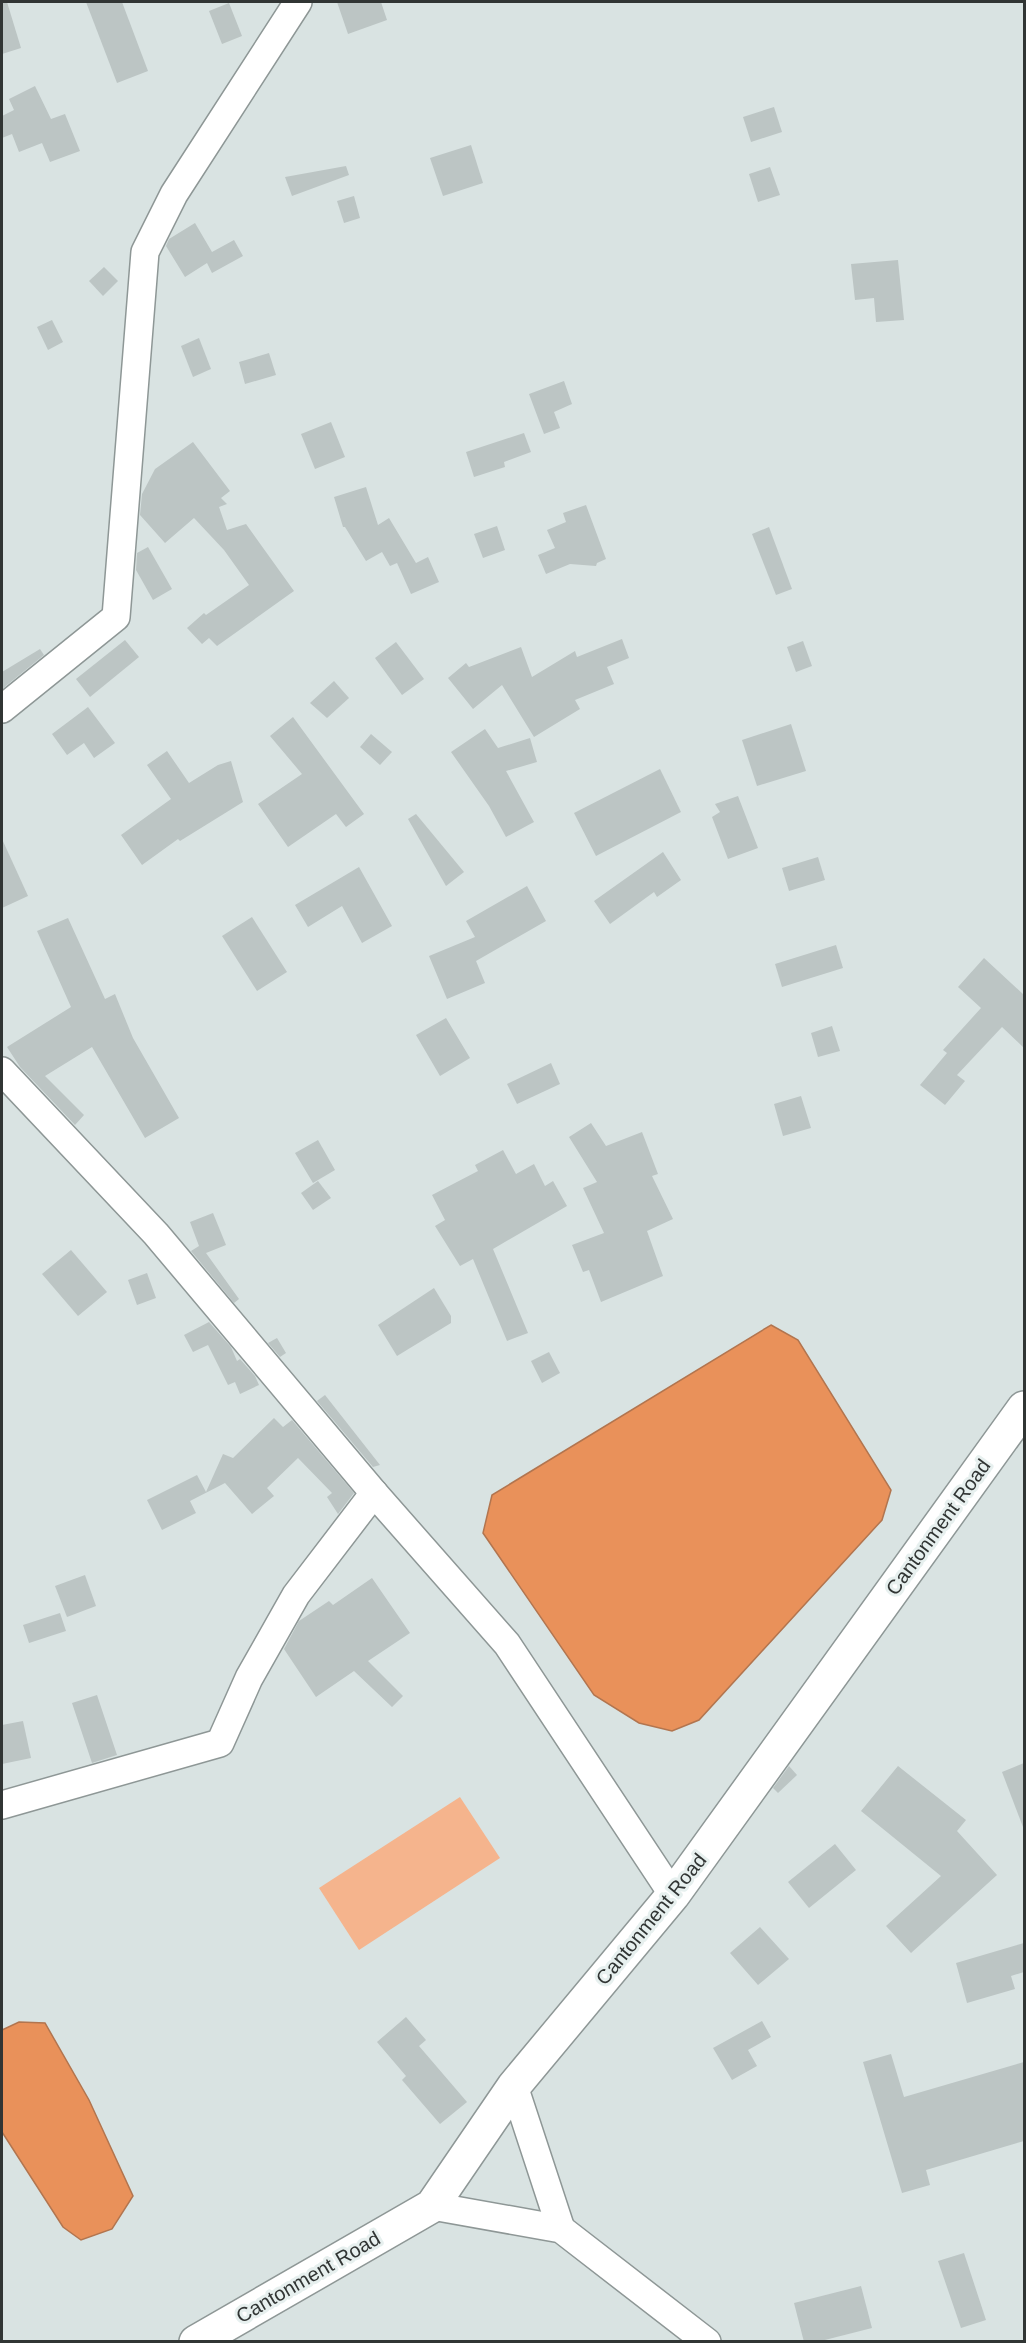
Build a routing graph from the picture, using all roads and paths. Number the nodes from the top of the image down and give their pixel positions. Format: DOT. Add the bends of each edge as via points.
graph roads {
  1 [pos="298,2"];
  2 [pos="2,709"];
  3 [pos="2,1071"];
  4 [pos="1024,1410"];
  5 [pos="374,1493"];
  6 [pos="2,1805"];
  7 [pos="673,1895"];
  8 [pos="514,2086"];
  9 [pos="432,2206"];
  10 [pos="561,2229"];
  11 [pos="196,2342"];
  12 [pos="707,2342"];
  1 -- 2 [label="street" via="174,194 145,252 116,616"];
  3 -- 5 [label="street" via="156,1234"];
  4 -- 7 [label="street, Cantonment Road"];
  5 -- 6 [label="street" via="296,1595 249,1678 220,1743"];
  5 -- 7 [label="street" via="507,1644"];
  7 -- 8 [label="street, Cantonment Road"];
  8 -- 9 [label="street, Cantonment Road"];
  8 -- 10 [label="street"];
  9 -- 10 [label="street"];
  9 -- 11 [label="street, Cantonment Road"];
  10 -- 12 [label="street"];
}
